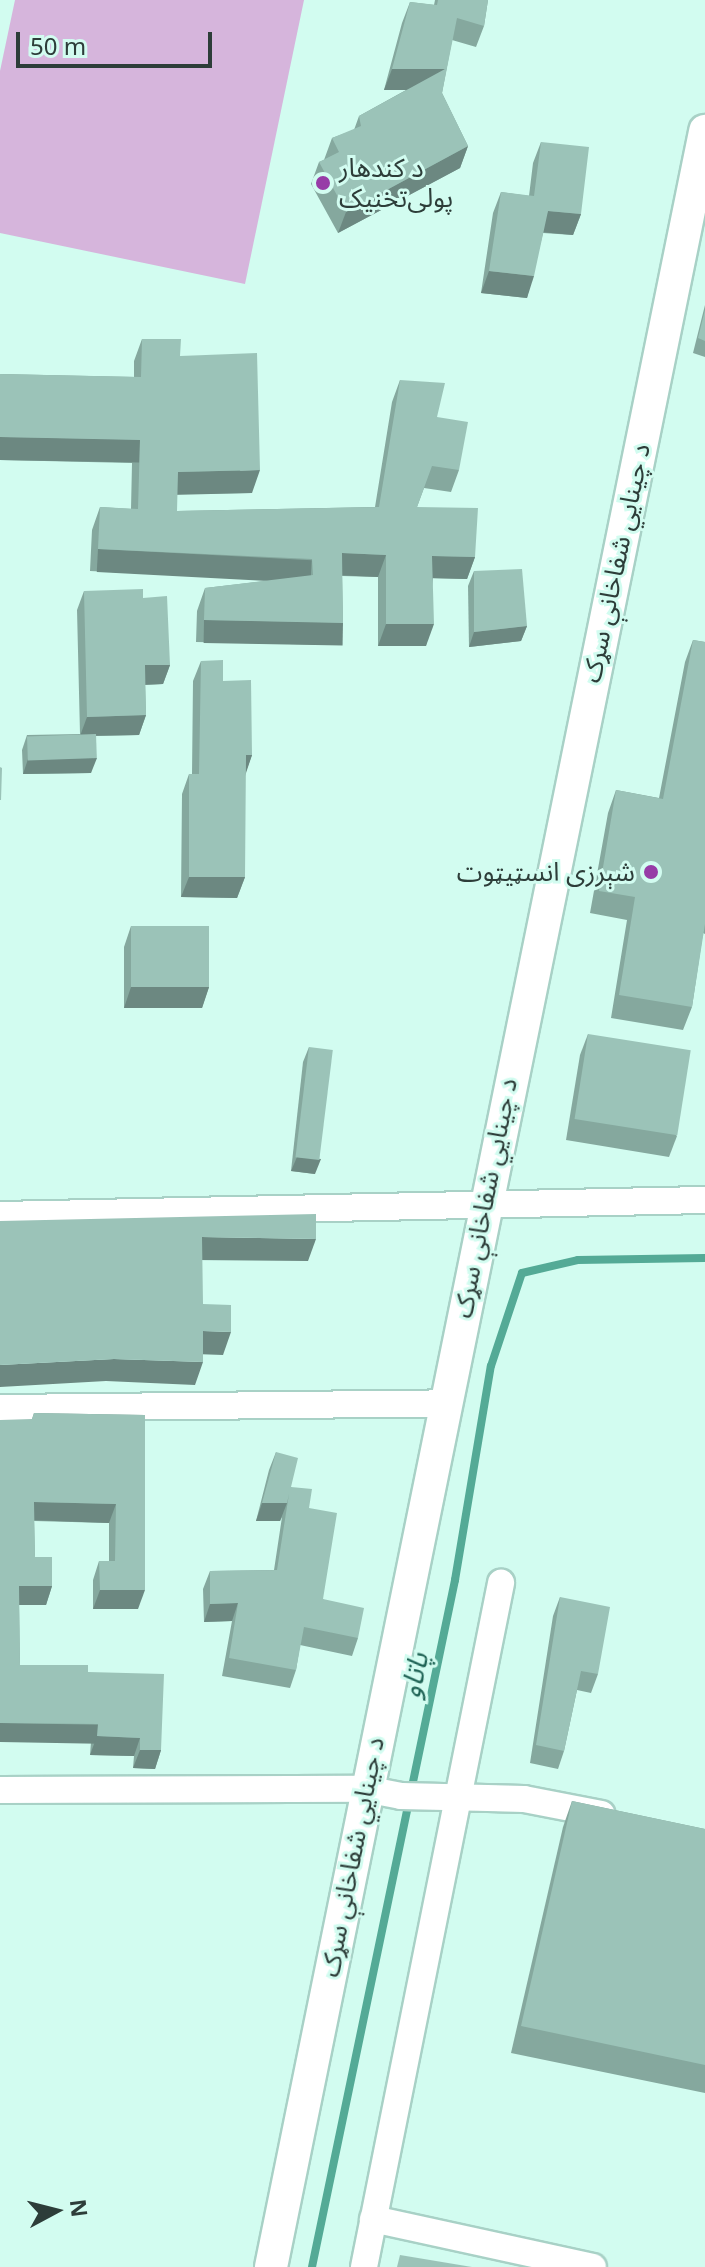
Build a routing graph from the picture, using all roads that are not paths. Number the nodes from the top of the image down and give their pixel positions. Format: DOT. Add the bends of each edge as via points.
graph roads {
  1 [pos="704,142"];
  2 [pos="705,1200"];
  3 [pos="483,1207"];
  4 [pos="0,1215"];
  5 [pos="444,1403"];
  6 [pos="0,1408"];
  7 [pos="501,1583"];
  8 [pos="365,1789"];
  9 [pos="0,1790"];
  10 [pos="448,1794"];
  11 [pos="630,1820"];
  12 [pos="373,2219"];
  13 [pos="271,2267"];
  14 [pos="364,2267"];
  15 [pos="593,2267"];
  1 -- 3 [label="main road, د چينايي شفاخانې سړک"];
  2 -- 3 [label="street"];
  3 -- 4 [label="street"];
  3 -- 5 [label="main road, د چينايي شفاخانې سړک"];
  5 -- 6 [label="street"];
  5 -- 8 [label="main road, د چينايي شفاخانې سړک"];
  7 -- 10 [label="street"];
  8 -- 9 [label="street"];
  8 -- 10 [label="street" via="401,1796"];
  8 -- 13 [label="main road, د چينايي شفاخانې سړک"];
  10 -- 11 [label="street" via="524,1799"];
  10 -- 12 [label="street"];
  12 -- 14 [label="street"];
  12 -- 15 [label="street"];
}
